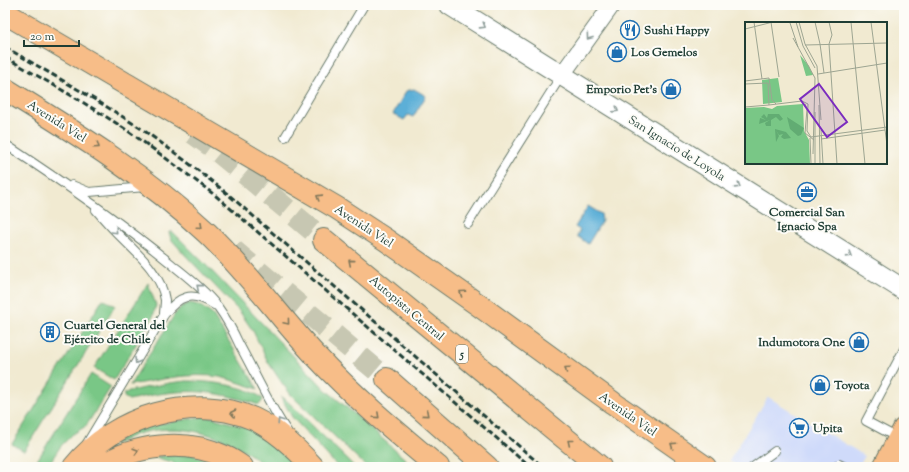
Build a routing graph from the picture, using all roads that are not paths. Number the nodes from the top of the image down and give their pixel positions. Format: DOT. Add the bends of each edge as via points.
graph roads {
  1 [pos="364,5"];
  2 [pos="612,5"];
  3 [pos="459,7"];
  4 [pos="5,13"];
  5 [pos="561,76"];
  6 [pos="5,89"];
  7 [pos="285,137"];
  8 [pos="5,144"];
  9 [pos="60,180"];
  10 [pos="153,187"];
  11 [pos="89,202"];
  12 [pos="468,224"];
  13 [pos="324,240"];
  14 [pos="904,290"];
  15 [pos="219,309"];
  16 [pos="164,315"];
  17 [pos="904,349"];
  18 [pos="387,379"];
  19 [pos="901,434"];
  20 [pos="775,451"];
  21 [pos="307,460"];
  22 [pos="73,467"];
  23 [pos="101,467"];
  24 [pos="242,467"];
  25 [pos="438,467"];
  26 [pos="487,467"];
  27 [pos="600,467"];
  28 [pos="705,467"];
  29 [pos="753,467"];
  30 [pos="884,467"];
  1 -- 7 [label="lane"];
  2 -- 5 [label="street, one-way"];
  3 -- 5 [label="street, San Ignacio de Loyola, one-way"];
  28 -- 4 [label="main road, Avenida Viel, one-way" via="350,216"];
  5 -- 12 [label="lane"];
  5 -- 14 [label="street, San Ignacio de Loyola, one-way"];
  6 -- 10 [label="main road, Avenida Viel, one-way" via="89,140"];
  8 -- 9 [label="lane"];
  9 -- 10 [label="lane" via="89,192"];
  9 -- 11 [label="lane"];
  10 -- 25 [label="main road, Avenida Viel, one-way" via="207,233 234,261 339,380 381,420"];
  15 -- 11 [label="lane, one-way" via="204,291 117,220"];
  11 -- 16 [label="lane, one-way" via="150,268 163,293"];
  27 -- 13 [label="main road, Autopista Central / 5, one-way"];
  15 -- 16 [label="lane" via="206,300 182,297 173,303"];
  21 -- 15 [label="lane, one-way" via="273,410"];
  16 -- 22 [label="lane, one-way"];
  17 -- 19 [label="lane" via="866,422"];
  18 -- 26 [label="main road, one-way"];
  19 -- 30 [label="main road"];
  20 -- 29 [label="lane"];
  21 -- 22 [label="main road, one-way" via="284,438 253,419 225,411 186,409 168,410 129,424 93,447"];
  23 -- 24 [label="main road, one-way" via="128,453 163,446 204,449 224,456"];
}
